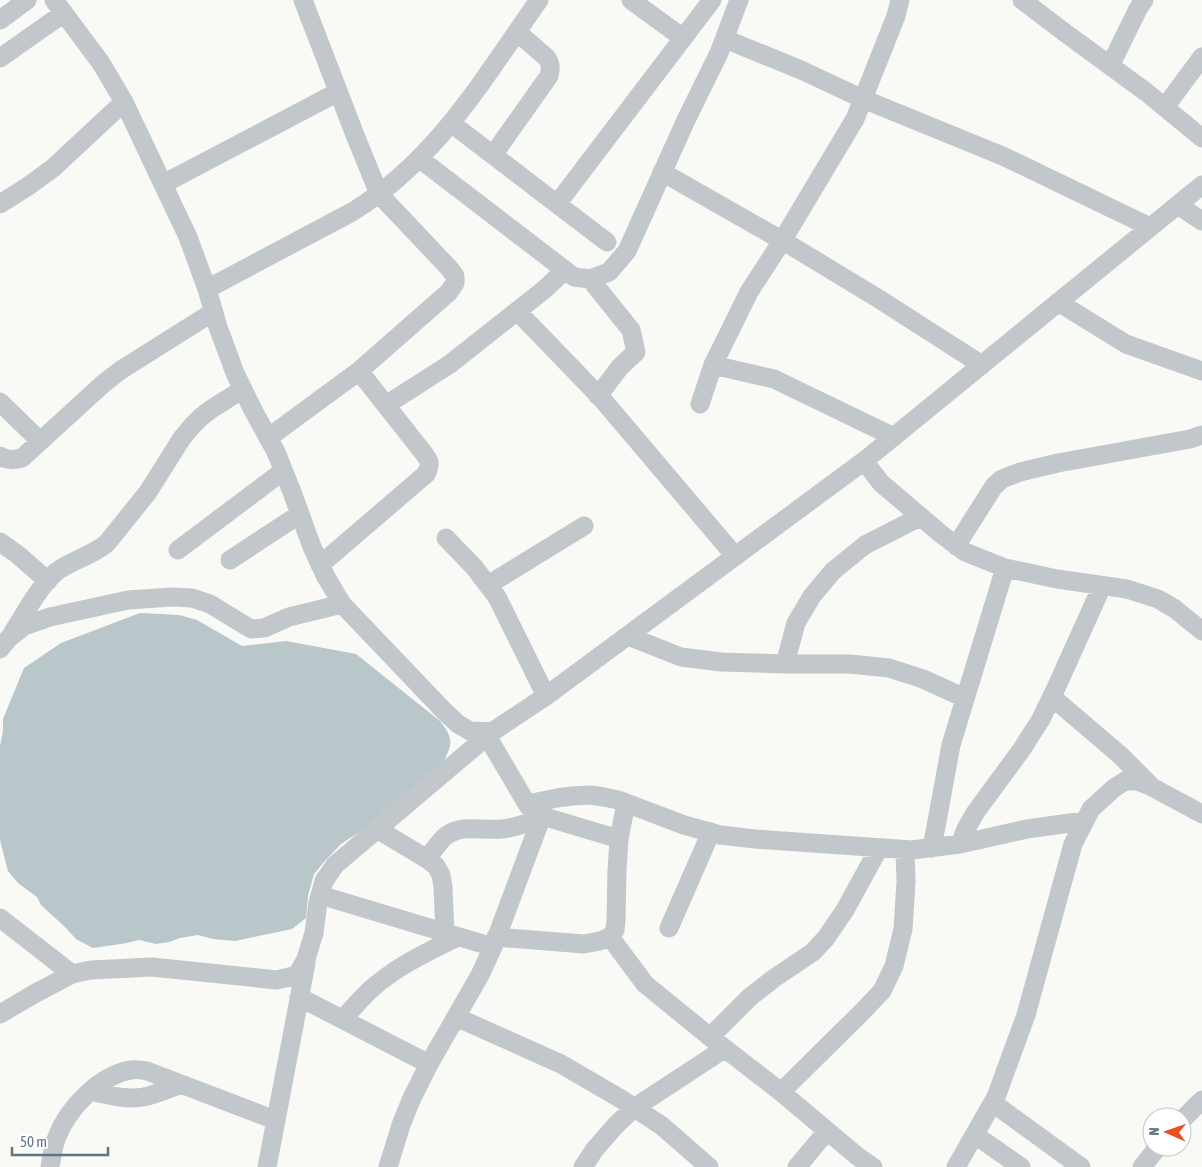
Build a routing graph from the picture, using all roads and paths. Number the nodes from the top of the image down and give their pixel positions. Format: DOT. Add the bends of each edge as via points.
graph roads {
  1 [pos="27,0"];
  2 [pos="303,0"];
  3 [pos="539,0"];
  4 [pos="631,0"];
  5 [pos="712,0"];
  6 [pos="739,0"];
  7 [pos="900,0"];
  8 [pos="1022,0"];
  9 [pos="1143,0"];
  10 [pos="59,7"];
  11 [pos="0,20"];
  12 [pos="517,32"];
  13 [pos="683,38"];
  14 [pos="724,39"];
  15 [pos="1202,57"];
  16 [pos="0,58"];
  17 [pos="1110,66"];
  18 [pos="338,92"];
  19 [pos="863,99"];
  20 [pos="124,102"];
  21 [pos="1165,107"];
  22 [pos="451,123"];
  23 [pos="1202,138"];
  24 [pos="493,155"];
  25 [pos="420,158"];
  26 [pos="662,172"];
  27 [pos="163,184"];
  28 [pos="1202,185"];
  29 [pos="380,194"];
  30 [pos="0,204"];
  31 [pos="557,204"];
  32 [pos="1178,205"];
  33 [pos="1202,221"];
  34 [pos="1150,227"];
  35 [pos="782,240"];
  36 [pos="607,242"];
  37 [pos="565,270"];
  38 [pos="590,279"];
  39 [pos="206,289"];
  40 [pos="1058,302"];
  41 [pos="517,311"];
  42 [pos="213,312"];
  43 [pos="713,365"];
  44 [pos="982,365"];
  45 [pos="359,371"];
  46 [pos="1202,371"];
  47 [pos="243,389"];
  48 [pos="598,396"];
  49 [pos="0,402"];
  50 [pos="700,404"];
  51 [pos="386,405"];
  52 [pos="1202,435"];
  53 [pos="894,437"];
  54 [pos="268,438"];
  55 [pos="40,441"];
  56 [pos="0,456"];
  57 [pos="864,461"];
  58 [pos="284,471"];
  59 [pos="300,514"];
  60 [pos="920,518"];
  61 [pos="584,526"];
  62 [pos="446,538"];
  63 [pos="0,542"];
  64 [pos="956,546"];
  65 [pos="178,550"];
  66 [pos="735,556"];
  67 [pos="230,560"];
  68 [pos="320,565"];
  69 [pos="1005,568"];
  70 [pos="48,581"];
  71 [pos="488,585"];
  72 [pos="1102,586"];
  73 [pos="342,604"];
  74 [pos="1202,631"];
  75 [pos="628,636"];
  76 [pos="4,644"];
  77 [pos="785,664"];
  78 [pos="546,696"];
  79 [pos="1052,697"];
  80 [pos="965,698"];
  81 [pos="489,734"];
  82 [pos="1150,786"];
  83 [pos="626,803"];
  84 [pos="527,804"];
  85 [pos="1202,814"];
  86 [pos="542,816"];
  87 [pos="1084,821"];
  88 [pos="377,829"];
  89 [pos="711,832"];
  90 [pos="620,839"];
  91 [pos="960,844"];
  92 [pos="879,848"];
  93 [pos="932,848"];
  94 [pos="905,850"];
  95 [pos="427,859"];
  96 [pos="320,894"];
  97 [pos="0,918"];
  98 [pos="669,928"];
  99 [pos="451,935"];
  100 [pos="610,937"];
  101 [pos="494,942"];
  102 [pos="306,959"];
  103 [pos="72,974"];
  104 [pos="299,997"];
  105 [pos="0,1014"];
  106 [pos="456,1017"];
  107 [pos="343,1019"];
  108 [pos="717,1043"];
  109 [pos="429,1064"];
  110 [pos="181,1084"];
  111 [pos="90,1091"];
  112 [pos="781,1092"];
  113 [pos="1202,1100"];
  114 [pos="993,1103"];
  115 [pos="634,1108"];
  116 [pos="1192,1110"];
  117 [pos="275,1120"];
  118 [pos="827,1131"];
  119 [pos="975,1134"];
  120 [pos="1150,1157"];
  121 [pos="50,1167"];
  122 [pos="267,1167"];
  123 [pos="388,1167"];
  124 [pos="583,1167"];
  125 [pos="709,1167"];
  126 [pos="798,1167"];
  127 [pos="873,1167"];
  128 [pos="956,1167"];
  129 [pos="1021,1167"];
  130 [pos="1081,1167"];
  131 [pos="1142,1167"];
  1 -- 11 [label="street"];
  2 -- 18 [label="street"];
  3 -- 12 [label="street"];
  4 -- 13 [label="street"];
  5 -- 13 [label="street"];
  6 -- 14 [label="street"];
  7 -- 19 [label="street"];
  8 -- 17 [label="street"];
  9 -- 17 [label="street"];
  10 -- 16 [label="street"];
  10 -- 20 [label="street" via="101,63"];
  12 -- 22 [label="street"];
  12 -- 24 [label="street" via="547,58 551,70"];
  13 -- 31 [label="street"];
  14 -- 19 [label="street"];
  14 -- 26 [label="street"];
  15 -- 21 [label="street"];
  17 -- 21 [label="street"];
  18 -- 27 [label="street"];
  18 -- 29 [label="street"];
  19 -- 34 [label="street" via="1005,157"];
  19 -- 35 [label="street" via="855,118"];
  20 -- 27 [label="street"];
  20 -- 30 [label="street" via="53,168"];
  21 -- 23 [label="street"];
  22 -- 24 [label="street"];
  22 -- 25 [label="street"];
  24 -- 31 [label="street"];
  25 -- 29 [label="street"];
  25 -- 37 [label="street"];
  26 -- 35 [label="street"];
  26 -- 38 [label="street" via="627,251 609,272"];
  27 -- 39 [label="street" via="188,237"];
  28 -- 32 [label="street"];
  29 -- 39 [label="street"];
  29 -- 45 [label="street" via="456,276 449,292"];
  31 -- 36 [label="street"];
  32 -- 33 [label="street"];
  32 -- 34 [label="street"];
  34 -- 40 [label="street"];
  35 -- 43 [label="street" via="749,292"];
  35 -- 44 [label="street"];
  37 -- 38 [label="street" via="574,277"];
  37 -- 41 [label="street"];
  38 -- 48 [label="street" via="631,330 636,352"];
  39 -- 42 [label="street"];
  40 -- 44 [label="street"];
  40 -- 46 [label="street" via="1126,344"];
  41 -- 48 [label="street"];
  41 -- 51 [label="street" via="450,364"];
  42 -- 47 [label="street"];
  42 -- 55 [label="street" via="121,370"];
  43 -- 50 [label="street"];
  43 -- 53 [label="street" via="774,379"];
  44 -- 53 [label="street"];
  45 -- 51 [label="street"];
  45 -- 54 [label="street"];
  47 -- 54 [label="street"];
  47 -- 70 [label="street" via="205,413 192,426 148,492 100,550 56,572"];
  48 -- 66 [label="street"];
  49 -- 55 [label="street"];
  51 -- 68 [label="street" via="422,451 430,467 426,474"];
  52 -- 64 [label="street" via="1058,463 1002,479 994,486"];
  53 -- 57 [label="street"];
  54 -- 58 [label="street"];
  55 -- 56 [label="street" via="22,458 12,460"];
  57 -- 60 [label="street" via="881,483"];
  57 -- 66 [label="street"];
  58 -- 59 [label="street"];
  58 -- 65 [label="street"];
  59 -- 67 [label="street"];
  59 -- 68 [label="street"];
  60 -- 64 [label="street"];
  60 -- 77 [label="street" via="865,546 833,571 812,596 796,623"];
  61 -- 71 [label="street"];
  62 -- 71 [label="street"];
  63 -- 70 [label="street"];
  64 -- 69 [label="street"];
  66 -- 75 [label="street"];
  68 -- 73 [label="street"];
  69 -- 72 [label="street"];
  69 -- 80 [label="street"];
  70 -- 76 [label="street"];
  71 -- 78 [label="street" via="507,615"];
  72 -- 74 [label="street" via="1127,589 1158,599"];
  72 -- 79 [label="street"];
  73 -- 76 [label="street" via="251,629 210,604 192,598 128,600 24,626"];
  73 -- 81 [label="street" via="458,724 470,731"];
  75 -- 77 [label="street" via="681,656 721,662"];
  75 -- 78 [label="street"];
  77 -- 80 [label="street" via="889,668"];
  78 -- 81 [label="street"];
  79 -- 82 [label="street" via="1120,755"];
  79 -- 91 [label="street" via="1022,748 974,813"];
  80 -- 93 [label="street" via="951,746"];
  81 -- 84 [label="street"];
  81 -- 88 [label="street"];
  82 -- 85 [label="street"];
  82 -- 87 [label="street" via="1137,780 1125,781 1091,809"];
  83 -- 84 [label="street" via="590,795"];
  83 -- 89 [label="street"];
  83 -- 90 [label="street"];
  84 -- 86 [label="street"];
  86 -- 90 [label="street"];
  86 -- 95 [label="street" via="510,828 455,831 446,836"];
  86 -- 101 [label="street"];
  87 -- 91 [label="street" via="1027,829"];
  87 -- 114 [label="street" via="1073,844 1026,1016"];
  88 -- 95 [label="street"];
  88 -- 96 [label="street" via="335,865"];
  89 -- 92 [label="street" via="755,840"];
  89 -- 98 [label="street"];
  90 -- 100 [label="street" via="615,930"];
  91 -- 93 [label="street"];
  92 -- 94 [label="street"];
  92 -- 108 [label="street" via="826,938 813,952 750,997"];
  93 -- 94 [label="street"];
  94 -- 112 [label="street" via="903,929 894,966 882,991"];
  95 -- 99 [label="street" via="441,876"];
  96 -- 99 [label="street"];
  96 -- 102 [label="street"];
  97 -- 103 [label="street"];
  99 -- 101 [label="street"];
  99 -- 107 [label="street" via="370,991"];
  100 -- 101 [label="street" via="584,944"];
  100 -- 108 [label="street" via="645,984"];
  101 -- 106 [label="street" via="480,976"];
  102 -- 103 [label="street" via="296,975 276,980 152,967"];
  102 -- 104 [label="street"];
  103 -- 105 [label="street"];
  104 -- 107 [label="street"];
  104 -- 117 [label="street"];
  106 -- 109 [label="street"];
  106 -- 115 [label="street" via="561,1064"];
  107 -- 109 [label="street"];
  108 -- 112 [label="street"];
  108 -- 115 [label="street"];
  109 -- 123 [label="street" via="401,1125"];
  110 -- 111 [label="street" via="143,1097"];
  110 -- 111 [label="street" via="147,1071 132,1070 118,1074"];
  110 -- 117 [label="street"];
  111 -- 121 [label="street" via="64,1120 56,1138"];
  112 -- 118 [label="street"];
  113 -- 116 [label="street"];
  114 -- 119 [label="street"];
  114 -- 130 [label="street"];
  115 -- 124 [label="street" via="595,1149"];
  115 -- 125 [label="street" via="662,1126"];
  117 -- 122 [label="street"];
  118 -- 126 [label="street"];
  118 -- 127 [label="street"];
  119 -- 128 [label="street"];
  119 -- 129 [label="street"];
  120 -- 131 [label="street"];
}
